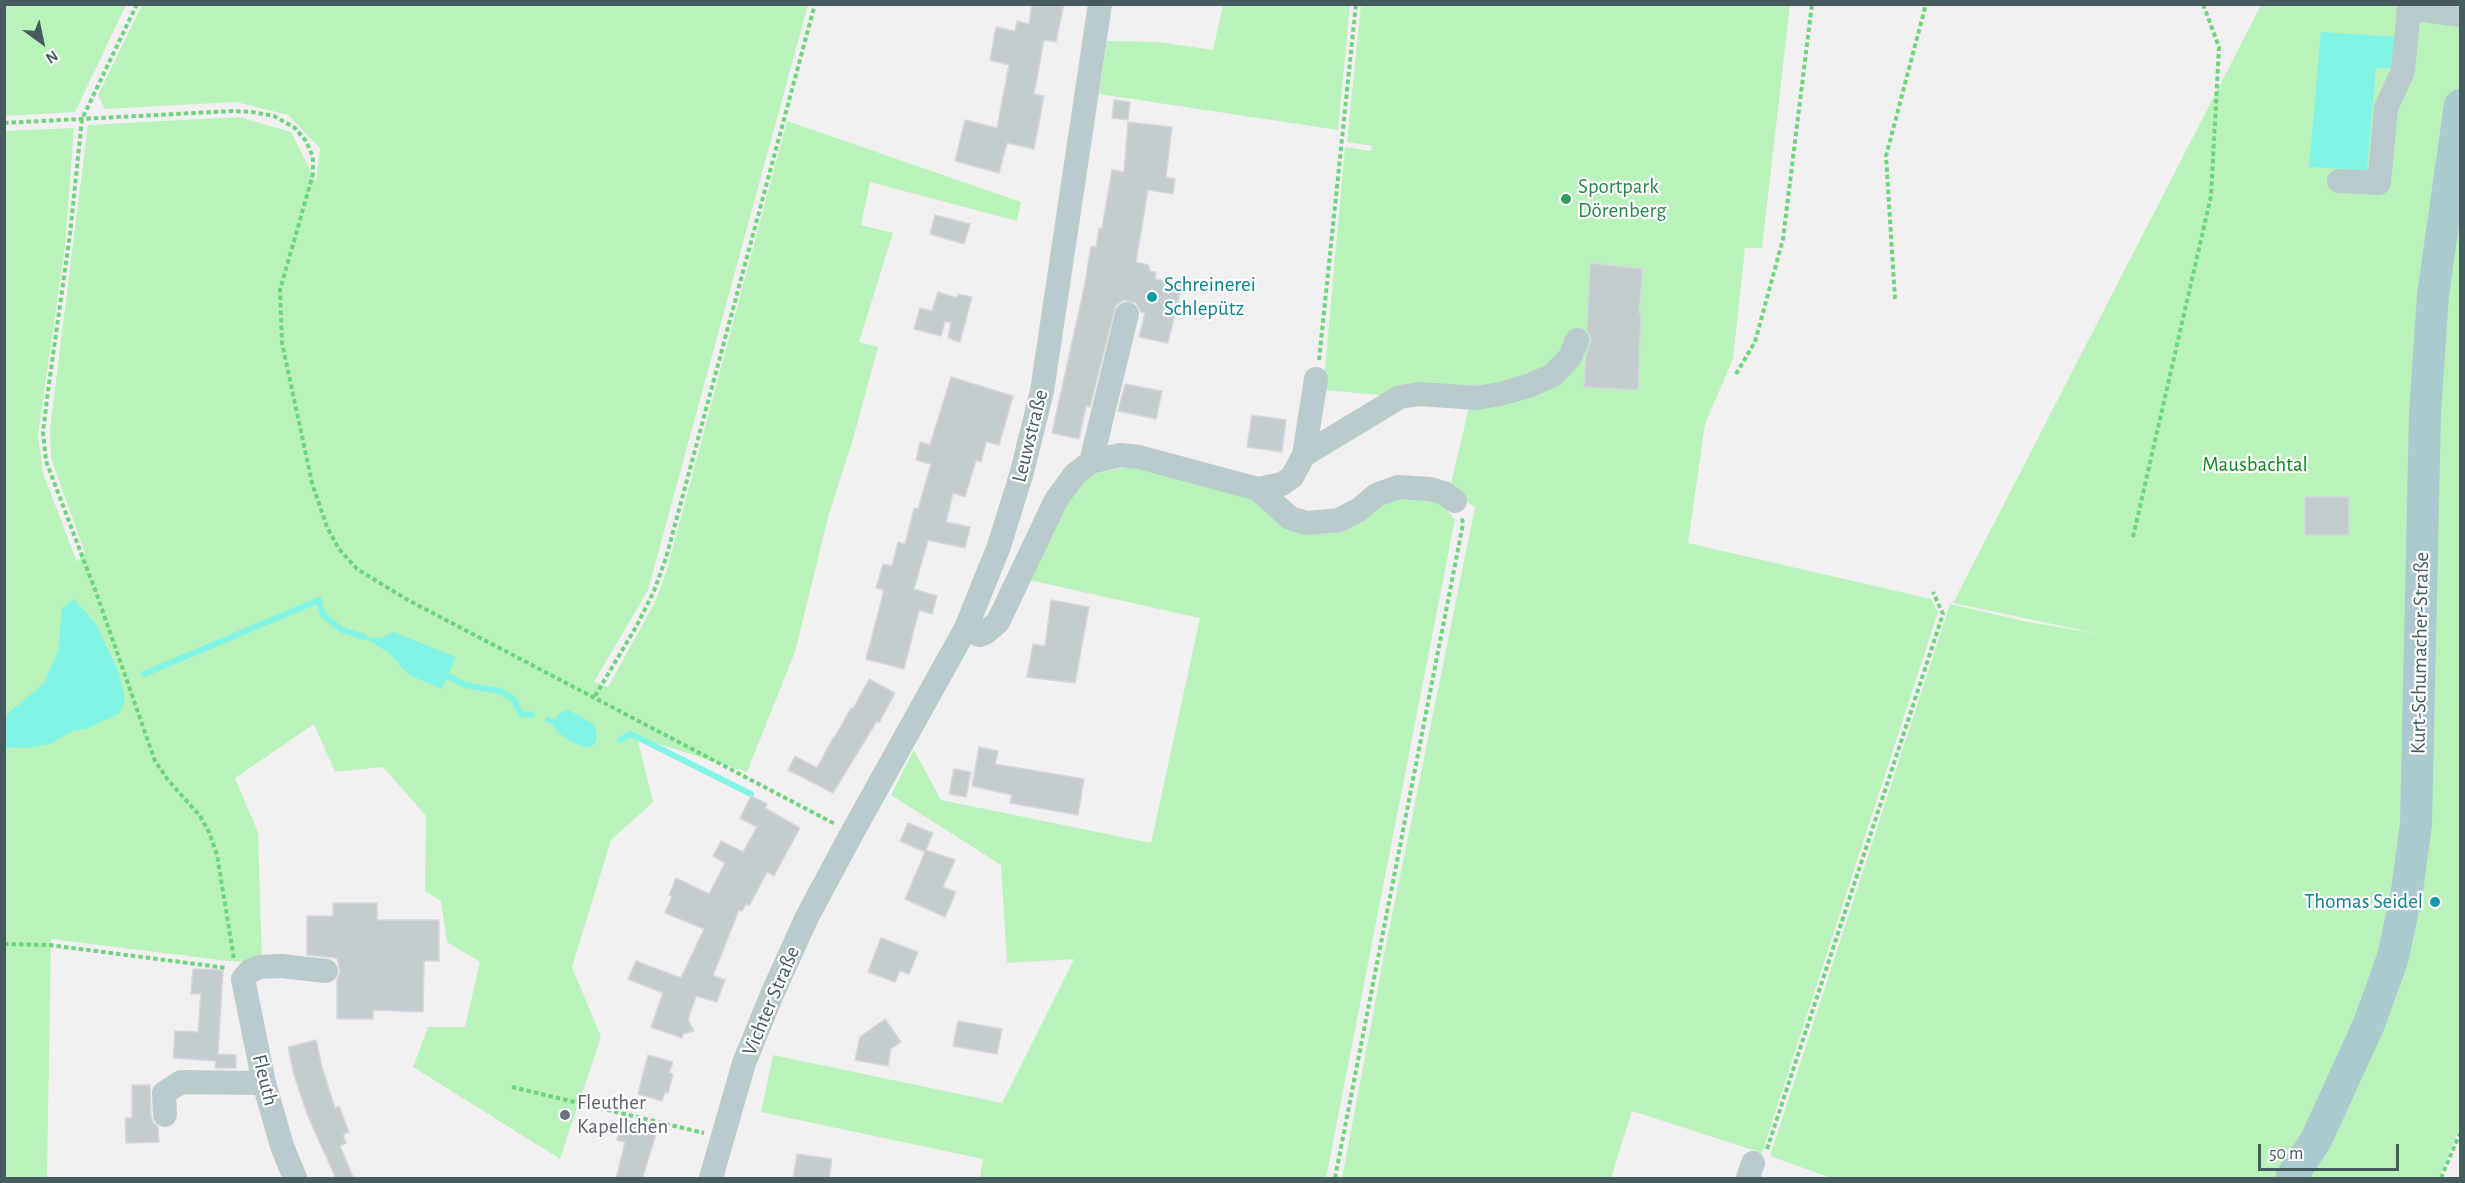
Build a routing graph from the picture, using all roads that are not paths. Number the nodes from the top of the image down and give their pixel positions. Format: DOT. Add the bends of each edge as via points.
graph roads {
  1 [pos="1100,4"];
  2 [pos="2460,15"];
  3 [pos="2460,105"];
  4 [pos="2339,182"];
  5 [pos="1127,315"];
  6 [pos="1577,340"];
  7 [pos="1316,379"];
  8 [pos="1304,455"];
  9 [pos="1091,462"];
  10 [pos="1258,489"];
  11 [pos="1455,501"];
  12 [pos="966,628"];
  13 [pos="852,833"];
  14 [pos="326,971"];
  15 [pos="264,1083"];
  16 [pos="165,1114"];
  17 [pos="295,1179"];
  18 [pos="711,1179"];
  19 [pos="2291,1179"];
  1 -- 12 [label="street, Leuwstraße" via="1042,392 999,546"];
  2 -- 4 [label="street" via="2409,8 2403,71 2386,108 2379,183"];
  3 -- 19 [label="main road, Kurt-Schumacher-Straße" via="2433,295 2425,413 2416,824 2406,891 2393,957 2369,1024 2316,1140"];
  5 -- 9 [label="street"];
  6 -- 8 [label="street" via="1570,357 1553,375 1528,386 1476,398 1420,393 1400,397"];
  7 -- 8 [label="street"];
  8 -- 10 [label="street" via="1292,477 1282,484"];
  9 -- 10 [label="street" via="1120,455 1139,457"];
  9 -- 12 [label="street" via="1056,500 998,622 979,635"];
  10 -- 11 [label="street" via="1290,518 1307,523 1339,520 1376,495 1398,487 1430,489"];
  12 -- 13 [label="street, Leuwstraße"];
  13 -- 18 [label="street, Vichter Straße" via="772,992 744,1063"];
  14 -- 15 [label="street, Fleuth" via="260,967 243,979"];
  15 -- 16 [label="street" via="193,1073 164,1093"];
  15 -- 17 [label="street, Fleuth"];
}
